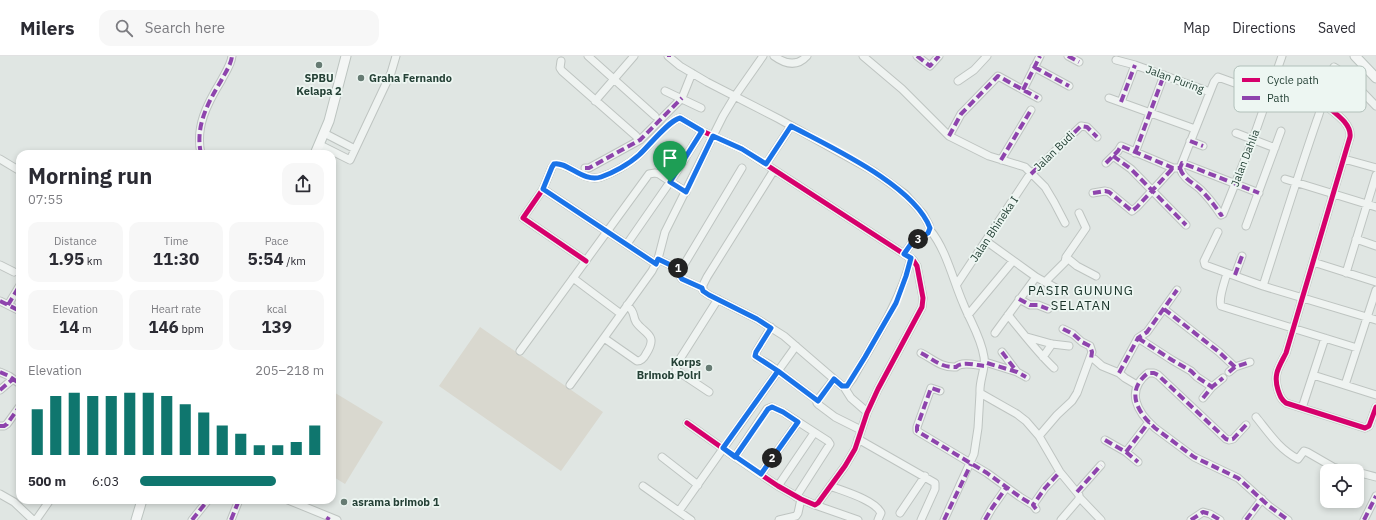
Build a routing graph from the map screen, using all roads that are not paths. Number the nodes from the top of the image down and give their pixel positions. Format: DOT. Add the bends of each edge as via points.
graph roads {
  1 [pos="232,56"];
  2 [pos="346,56"];
  3 [pos="396,56"];
  4 [pos="588,56"];
  5 [pos="634,56"];
  6 [pos="669,56"];
  7 [pos="763,56"];
  8 [pos="774,56"];
  9 [pos="807,56"];
  10 [pos="863,56"];
  11 [pos="917,56"];
  12 [pos="939,56"];
  13 [pos="987,56"];
  14 [pos="1040,56"];
  15 [pos="1068,56"];
  16 [pos="1282,56"];
  17 [pos="1354,56"];
  18 [pos="1116,60"];
  19 [pos="561,61"];
  20 [pos="1079,62"];
  21 [pos="1135,65"];
  22 [pos="1279,66"];
  23 [pos="1364,66"];
  24 [pos="1034,67"];
  25 [pos="1366,68"];
  26 [pos="692,73"];
  27 [pos="1164,75"];
  28 [pos="1376,78"];
  29 [pos="614,79"];
  30 [pos="958,81"];
  31 [pos="1234,82"];
  32 [pos="1069,86"];
  33 [pos="1023,90"];
  34 [pos="665,91"];
  35 [pos="1210,92"];
  36 [pos="735,96"];
  37 [pos="1366,96"];
  38 [pos="682,98"];
  39 [pos="1038,98"];
  40 [pos="1109,98"];
  41 [pos="595,101"];
  42 [pos="1121,102"];
  43 [pos="1376,106"];
  44 [pos="701,108"];
  45 [pos="1031,110"];
  46 [pos="1263,112"];
  47 [pos="1320,112"];
  48 [pos="1333,112"];
  49 [pos="1150,113"];
  50 [pos="655,116"];
  51 [pos="791,126"];
  52 [pos="1195,129"];
  53 [pos="702,131"];
  54 [pos="1281,131"];
  55 [pos="324,133"];
  56 [pos="1236,133"];
  57 [pos="636,136"];
  58 [pos="713,136"];
  59 [pos="949,136"];
  60 [pos="1097,137"];
  61 [pos="1253,139"];
  62 [pos="1190,141"];
  63 [pos="320,145"];
  64 [pos="1203,146"];
  65 [pos="1275,148"];
  66 [pos="355,149"];
  67 [pos="200,150"];
  68 [pos="318,150"];
  69 [pos="330,150"];
  70 [pos="336,153"];
  71 [pos="1136,153"];
  72 [pos="1113,156"];
  73 [pos="0,159"];
  74 [pos="1344,159"];
  75 [pos="1001,160"];
  76 [pos="1106,163"];
  77 [pos="766,164"];
  78 [pos="1178,166"];
  79 [pos="16,168"];
  80 [pos="585,168"];
  81 [pos="742,168"];
  82 [pos="1376,168"];
  83 [pos="774,170"];
  84 [pos="1031,174"];
  85 [pos="1376,175"];
  86 [pos="1285,179"];
  87 [pos="670,182"];
  88 [pos="1235,183"];
  89 [pos="1296,183"];
  90 [pos="543,189"];
  91 [pos="1153,190"];
  92 [pos="686,192"];
  93 [pos="1093,193"];
  94 [pos="1259,193"];
  95 [pos="1333,194"];
  96 [pos="1367,204"];
  97 [pos="1376,207"];
  98 [pos="1079,213"];
  99 [pos="1065,223"];
  100 [pos="1186,225"];
  101 [pos="1246,226"];
  102 [pos="930,230"];
  103 [pos="607,232"];
  104 [pos="1218,232"];
  105 [pos="1356,239"];
  106 [pos="986,241"];
  107 [pos="627,244"];
  108 [pos="1376,246"];
  109 [pos="904,254"];
  110 [pos="1242,256"];
  111 [pos="1066,257"];
  112 [pos="911,258"];
  113 [pos="586,261"];
  114 [pos="1012,261"];
  115 [pos="657,262"];
  116 [pos="1313,262"];
  117 [pos="0,265"];
  118 [pos="681,270"];
  119 [pos="14,272"];
  120 [pos="1346,273"];
  121 [pos="1231,274"];
  122 [pos="1096,276"];
  123 [pos="1036,277"];
  124 [pos="573,278"];
  125 [pos="1045,282"];
  126 [pos="1376,282"];
  127 [pos="957,284"];
  128 [pos="1263,286"];
  129 [pos="702,288"];
  130 [pos="1177,290"];
  131 [pos="1376,290"];
  132 [pos="16,291"];
  133 [pos="1063,292"];
  134 [pos="1302,298"];
  135 [pos="718,299"];
  136 [pos="1019,299"];
  137 [pos="0,301"];
  138 [pos="8,305"];
  139 [pos="627,305"];
  140 [pos="16,309"];
  141 [pos="1048,309"];
  142 [pos="1164,309"];
  143 [pos="621,314"];
  144 [pos="968,315"];
  145 [pos="1008,315"];
  146 [pos="1367,318"];
  147 [pos="1376,320"];
  148 [pos="771,328"];
  149 [pos="1063,329"];
  150 [pos="1294,329"];
  151 [pos="995,333"];
  152 [pos="1027,337"];
  153 [pos="604,338"];
  154 [pos="1138,338"];
  155 [pos="1325,338"];
  156 [pos="1052,344"];
  157 [pos="796,346"];
  158 [pos="1069,346"];
  159 [pos="1357,348"];
  160 [pos="520,350"];
  161 [pos="1002,352"];
  162 [pos="921,353"];
  163 [pos="1043,357"];
  164 [pos="1091,359"];
  165 [pos="1250,362"];
  166 [pos="984,364"];
  167 [pos="1054,368"];
  168 [pos="778,371"];
  169 [pos="0,372"];
  170 [pos="1017,372"];
  171 [pos="1119,373"];
  172 [pos="1313,375"];
  173 [pos="1026,377"];
  174 [pos="1223,378"];
  175 [pos="13,379"];
  176 [pos="834,379"];
  177 [pos="16,381"];
  178 [pos="570,385"];
  179 [pos="1137,385"];
  180 [pos="1345,385"];
  181 [pos="844,387"];
  182 [pos="1212,387"];
  183 [pos="0,390"];
  184 [pos="709,392"];
  185 [pos="940,392"];
  186 [pos="980,393"];
  187 [pos="1376,395"];
  188 [pos="1203,398"];
  189 [pos="818,401"];
  190 [pos="1376,407"];
  191 [pos="1302,408"];
  192 [pos="16,412"];
  193 [pos="867,412"];
  194 [pos="1256,417"];
  195 [pos="798,422"];
  196 [pos="1149,422"];
  197 [pos="687,423"];
  198 [pos="1246,425"];
  199 [pos="2,426"];
  200 [pos="861,430"];
  201 [pos="814,433"];
  202 [pos="1038,436"];
  203 [pos="858,439"];
  204 [pos="1105,440"];
  205 [pos="723,448"];
  206 [pos="1126,452"];
  207 [pos="662,457"];
  208 [pos="735,457"];
  209 [pos="1138,462"];
  210 [pos="971,464"];
  211 [pos="1327,464"];
  212 [pos="1101,465"];
  213 [pos="1060,472"];
  214 [pos="761,474"];
  215 [pos="1364,474"];
  216 [pos="925,476"];
  217 [pos="1376,477"];
  218 [pos="698,485"];
  219 [pos="643,486"];
  220 [pos="778,486"];
  221 [pos="830,486"];
  222 [pos="1006,488"];
  223 [pos="0,494"];
  224 [pos="1079,495"];
  225 [pos="1376,496"];
  226 [pos="799,498"];
  227 [pos="1262,499"];
  228 [pos="16,504"];
  229 [pos="16,504"];
  230 [pos="47,504"];
  231 [pos="141,504"];
  232 [pos="205,504"];
  233 [pos="237,504"];
  234 [pos="297,504"];
  235 [pos="815,505"];
  236 [pos="679,511"];
  237 [pos="900,513"];
  238 [pos="328,518"];
  239 [pos="33,520"];
  240 [pos="36,520"];
  241 [pos="136,520"];
  242 [pos="192,520"];
  243 [pos="231,520"];
  244 [pos="337,520"];
  245 [pos="691,520"];
  246 [pos="779,520"];
  247 [pos="858,520"];
  248 [pos="878,520"];
  249 [pos="921,520"];
  250 [pos="944,520"];
  251 [pos="985,520"];
  252 [pos="1061,520"];
  253 [pos="1101,520"];
  254 [pos="1191,520"];
  255 [pos="1220,520"];
  256 [pos="1246,520"];
  257 [pos="1288,520"];
  258 [pos="1364,520"];
  1 -- 67 [label="street" via="230,65 202,120 199,138"];
  2 -- 55 [label="main road" via="334,106"];
  3 -- 66 [label="street" via="391,73"];
  4 -- 29 [label="street"];
  5 -- 29 [label="street"];
  6 -- 26 [label="street"];
  7 -- 36 [label="street"];
  8 -- 9 [label="street" via="796,64"];
  10 -- 59 [label="street" via="902,89"];
  11 -- 12 [label="street" via="928,66"];
  13 -- 30 [label="street" via="974,70"];
  14 -- 24 [label="street"];
  15 -- 20 [label="street"];
  16 -- 22 [label="street, Jalan Dahlia"];
  17 -- 23 [label="main road"];
  18 -- 21 [label="street, Jalan Puring"];
  19 -- 41 [label="street" via="562,71"];
  21 -- 27 [label="street, Jalan Puring"];
  21 -- 42 [label="street"];
  24 -- 32 [label="street"];
  24 -- 33 [label="street"];
  25 -- 28 [label="main road"];
  26 -- 36 [label="street"];
  26 -- 38 [label="street"];
  27 -- 35 [label="street, Jalan Puring"];
  27 -- 49 [label="street"];
  29 -- 41 [label="street"];
  29 -- 50 [label="street"];
  31 -- 35 [label="street" via="1216,78"];
  33 -- 39 [label="street"];
  33 -- 59 [label="street" via="998,76 961,114"];
  34 -- 38 [label="street"];
  35 -- 52 [label="street"];
  36 -- 51 [label="street"];
  36 -- 58 [label="street"];
  37 -- 43 [label="street"];
  38 -- 44 [label="street"];
  38 -- 80 [label="street" via="640,140"];
  40 -- 42 [label="street"];
  41 -- 57 [label="street"];
  42 -- 49 [label="street"];
  45 -- 75 [label="street"];
  46 -- 61 [label="street, Jalan Dahlia"];
  47 -- 89 [label="street"];
  48 -- 74 [label="street" via="1351,132"];
  49 -- 52 [label="street"];
  49 -- 71 [label="street"];
  51 -- 77 [label="street"];
  51 -- 102 [label="street" via="889,182 917,207"];
  52 -- 62 [label="street"];
  53 -- 58 [label="street"];
  53 -- 87 [label="street"];
  53 -- 90 [label="street" via="678,118 638,156 606,175 588,177 557,164 552,167"];
  54 -- 65 [label="street"];
  55 -- 63 [label="main road"];
  55 -- 66 [label="street"];
  56 -- 61 [label="street"];
  58 -- 77 [label="street" via="742,149"];
  58 -- 92 [label="street"];
  59 -- 75 [label="street"];
  60 -- 84 [label="street, Jalan Budi" via="1087,127 1081,126"];
  61 -- 65 [label="street"];
  61 -- 88 [label="street, Jalan Dahlia"];
  62 -- 64 [label="street"];
  62 -- 78 [label="street"];
  63 -- 68 [label="main road"];
  63 -- 69 [label="street"];
  65 -- 94 [label="street"];
  66 -- 70 [label="street" via="350,160"];
  71 -- 72 [label="street" via="1121,146"];
  71 -- 78 [label="street"];
  72 -- 76 [label="street"];
  72 -- 91 [label="street"];
  73 -- 79 [label="street"];
  74 -- 82 [label="street"];
  74 -- 95 [label="street"];
  75 -- 84 [label="street" via="1025,167"];
  77 -- 83 [label="street"];
  78 -- 88 [label="street"];
  78 -- 88 [label="street, Jalan Dahlia" via="1184,177 1200,189 1221,215"];
  78 -- 91 [label="street"];
  81 -- 118 [label="street"];
  83 -- 109 [label="street"];
  83 -- 129 [label="street"];
  84 -- 99 [label="street" via="1045,187"];
  84 -- 106 [label="street, Jalan Bhineka I"];
  85 -- 96 [label="street"];
  86 -- 89 [label="street"];
  87 -- 92 [label="street"];
  87 -- 103 [label="street" via="655,173 649,174"];
  87 -- 107 [label="street"];
  88 -- 94 [label="street"];
  89 -- 95 [label="street"];
  89 -- 128 [label="street"];
  90 -- 103 [label="street"];
  90 -- 113 [label="street" via="524,218"];
  91 -- 93 [label="street" via="1132,211 1109,192"];
  91 -- 100 [label="street"];
  92 -- 115 [label="street" via="665,232"];
  94 -- 101 [label="street"];
  95 -- 96 [label="street"];
  95 -- 116 [label="street"];
  96 -- 97 [label="street"];
  96 -- 105 [label="street"];
  98 -- 111 [label="street" via="1086,228"];
  102 -- 109 [label="street" via="911,244"];
  102 -- 127 [label="street" via="935,235"];
  103 -- 107 [label="street"];
  103 -- 113 [label="street"];
  104 -- 121 [label="street" via="1204,263"];
  105 -- 108 [label="street"];
  105 -- 120 [label="street"];
  106 -- 114 [label="street"];
  106 -- 127 [label="street, Jalan Bhineka I"];
  107 -- 115 [label="street"];
  109 -- 112 [label="street"];
  110 -- 121 [label="street"];
  111 -- 122 [label="street"];
  111 -- 125 [label="street" via="1065,262"];
  112 -- 181 [label="street" via="896,303 853,378"];
  112 -- 193 [label="street" via="917,266 923,303"];
  113 -- 124 [label="street"];
  114 -- 123 [label="street"];
  114 -- 144 [label="street"];
  115 -- 118 [label="street"];
  115 -- 139 [label="street"];
  116 -- 120 [label="street"];
  116 -- 134 [label="street"];
  117 -- 119 [label="street"];
  118 -- 129 [label="street" via="682,279"];
  120 -- 126 [label="street"];
  121 -- 128 [label="street"];
  121 -- 150 [label="street" via="1220,298 1220,305"];
  123 -- 125 [label="street"];
  123 -- 136 [label="street"];
  124 -- 143 [label="street"];
  124 -- 160 [label="street"];
  125 -- 133 [label="street"];
  127 -- 144 [label="street"];
  128 -- 134 [label="street"];
  129 -- 135 [label="street" via="705,293"];
  130 -- 142 [label="street"];
  131 -- 146 [label="street"];
  132 -- 138 [label="street"];
  134 -- 146 [label="street"];
  134 -- 150 [label="street"];
  135 -- 148 [label="street"];
  135 -- 184 [label="street" via="678,362 676,370"];
  136 -- 141 [label="street" via="1030,305"];
  136 -- 145 [label="street"];
  137 -- 138 [label="street"];
  138 -- 140 [label="street"];
  139 -- 143 [label="street"];
  139 -- 153 [label="street" via="632,310 636,323 651,338 650,349 645,357 637,361"];
  142 -- 154 [label="street"];
  142 -- 165 [label="street" via="1219,352 1232,370"];
  143 -- 153 [label="street"];
  144 -- 166 [label="street" via="978,335"];
  145 -- 151 [label="street"];
  145 -- 152 [label="street"];
  146 -- 147 [label="street"];
  146 -- 159 [label="street"];
  148 -- 157 [label="street"];
  148 -- 168 [label="street" via="755,356"];
  149 -- 164 [label="street" via="1090,346"];
  150 -- 155 [label="street"];
  150 -- 191 [label="street" via="1276,372 1276,383 1286,404"];
  152 -- 156 [label="street"];
  152 -- 163 [label="street"];
  153 -- 178 [label="street"];
  154 -- 171 [label="street"];
  154 -- 182 [label="street"];
  155 -- 159 [label="street"];
  155 -- 172 [label="street"];
  156 -- 158 [label="street"];
  156 -- 163 [label="street"];
  157 -- 168 [label="street"];
  157 -- 176 [label="street"];
  159 -- 180 [label="street"];
  161 -- 170 [label="street"];
  162 -- 166 [label="street" via="938,364 951,368 962,364"];
  163 -- 167 [label="street"];
  164 -- 171 [label="street"];
  164 -- 202 [label="street" via="1077,393"];
  166 -- 170 [label="street"];
  166 -- 186 [label="street"];
  168 -- 189 [label="street"];
  168 -- 205 [label="street"];
  169 -- 175 [label="street"];
  170 -- 173 [label="street"];
  171 -- 179 [label="street"];
  172 -- 180 [label="street"];
  172 -- 191 [label="street"];
  174 -- 182 [label="street"];
  175 -- 177 [label="street"];
  175 -- 183 [label="street"];
  176 -- 181 [label="street"];
  176 -- 189 [label="street"];
  179 -- 196 [label="street" via="1134,395 1137,407"];
  179 -- 198 [label="street" via="1148,373 1158,375 1229,440"];
  180 -- 187 [label="street"];
  181 -- 193 [label="street" via="851,398"];
  182 -- 188 [label="street"];
  185 -- 210 [label="street" via="931,388 917,432"];
  186 -- 202 [label="street" via="1017,414"];
  186 -- 210 [label="street" via="976,448"];
  189 -- 200 [label="street" via="820,407"];
  190 -- 191 [label="street" via="1367,428"];
  192 -- 199 [label="street"];
  193 -- 200 [label="street"];
  194 -- 211 [label="street" via="1280,447 1294,457 1298,459 1304,451"];
  195 -- 201 [label="street"];
  195 -- 208 [label="street" via="776,408 769,407"];
  195 -- 214 [label="street"];
  196 -- 206 [label="street"];
  196 -- 227 [label="street" via="1194,457 1238,478"];
  197 -- 205 [label="street"];
  200 -- 203 [label="street"];
  201 -- 220 [label="street"];
  201 -- 226 [label="street" via="830,444"];
  202 -- 213 [label="street"];
  203 -- 216 [label="street"];
  203 -- 221 [label="street" via="850,457"];
  204 -- 206 [label="street"];
  205 -- 208 [label="street"];
  205 -- 218 [label="street"];
  206 -- 209 [label="street"];
  207 -- 218 [label="street"];
  208 -- 214 [label="street"];
  210 -- 222 [label="street"];
  210 -- 250 [label="street"];
  212 -- 224 [label="street"];
  213 -- 222 [label="street" via="1044,488 1034,507"];
  213 -- 224 [label="street"];
  214 -- 220 [label="street"];
  215 -- 217 [label="street"];
  216 -- 237 [label="street"];
  216 -- 249 [label="street" via="936,486"];
  218 -- 236 [label="street"];
  219 -- 236 [label="street"];
  220 -- 226 [label="street"];
  221 -- 235 [label="street"];
  221 -- 248 [label="street" via="877,507 881,513"];
  222 -- 251 [label="street"];
  223 -- 229 [label="street"];
  224 -- 252 [label="street"];
  224 -- 253 [label="street"];
  225 -- 258 [label="street"];
  226 -- 235 [label="street"];
  226 -- 246 [label="street" via="796,516"];
  227 -- 256 [label="street"];
  227 -- 257 [label="street"];
  228 -- 239 [label="street"];
  230 -- 240 [label="street"];
  231 -- 241 [label="main road"];
  232 -- 242 [label="street"];
  233 -- 243 [label="street"];
  234 -- 238 [label="street"];
  235 -- 247 [label="street"];
  236 -- 245 [label="street"];
  238 -- 244 [label="street"];
  254 -- 255 [label="street" via="1205,512"];
}
